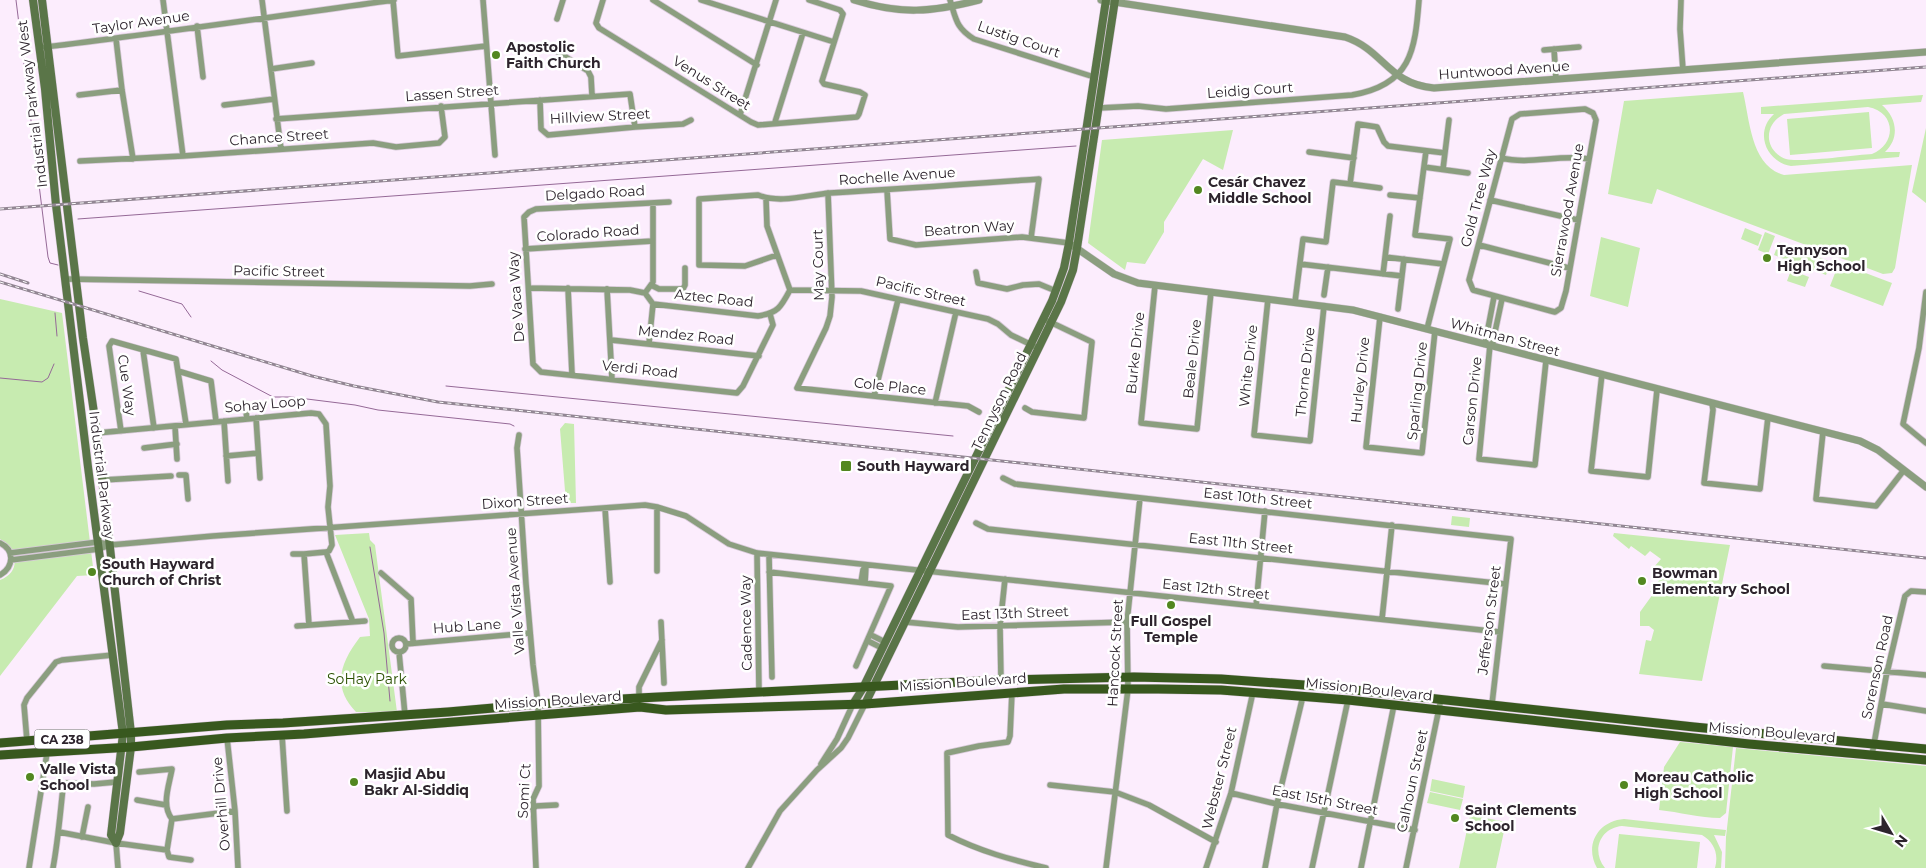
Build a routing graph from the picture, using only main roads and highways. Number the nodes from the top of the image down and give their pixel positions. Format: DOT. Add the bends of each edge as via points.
graph roads {
  1 [pos="33,0"];
  2 [pos="42,0"];
  3 [pos="1106,0"];
  4 [pos="1115,1"];
  5 [pos="66,204"];
  6 [pos="56,205"];
  7 [pos="863,688"];
  8 [pos="874,688"];
  9 [pos="853,704"];
  10 [pos="865,704"];
  11 [pos="1534,708"];
  12 [pos="1532,720"];
  13 [pos="1721,730"];
  14 [pos="127,734"];
  15 [pos="1692,738"];
  16 [pos="0,743"];
  17 [pos="127,747"];
  18 [pos="1926,749"];
  19 [pos="0,755"];
  20 [pos="1926,760"];
  1 -- 6 [label="main road, Industrial Parkway West"];
  2 -- 5 [label="main road, Industrial Parkway West"];
  3 -- 7 [label="main road, Tennyson Road" via="1064,268 1043,318"];
  4 -- 8 [label="main road, Tennyson Road" via="1077,248 1069,281"];
  5 -- 14 [label="main road, Industrial Parkway" via="110,545"];
  6 -- 14 [label="main road, Industrial Parkway" via="113,655"];
  7 -- 8 [label="main road, Mission Boulevard"];
  7 -- 9 [label="main road, Tennyson Road"];
  7 -- 14 [label="main road, Mission Boulevard" via="538,704"];
  8 -- 10 [label="main road, Tennyson Road"];
  8 -- 11 [label="main road, Mission Boulevard" via="1001,680 1194,678 1288,683"];
  9 -- 10 [label="main road, Mission Boulevard"];
  9 -- 17 [label="main road, Mission Boulevard" via="666,710 640,707"];
  10 -- 12 [label="main road, Mission Boulevard" via="1012,692 1128,688 1253,692"];
  11 -- 12 [label="main road"];
  11 -- 13 [label="main road, Mission Boulevard"];
  12 -- 15 [label="main road, Mission Boulevard"];
  13 -- 15 [label="main road"];
  13 -- 18 [label="main road, Mission Boulevard"];
  14 -- 16 [label="main road, Mission Boulevard / CA 238"];
  14 -- 17 [label="main road, Industrial Parkway"];
  15 -- 20 [label="main road, Mission Boulevard"];
  17 -- 17 [label="main road" via="120,833 116,843 110,835 116,782"];
  17 -- 19 [label="main road, Mission Boulevard / CA 238"];
}
